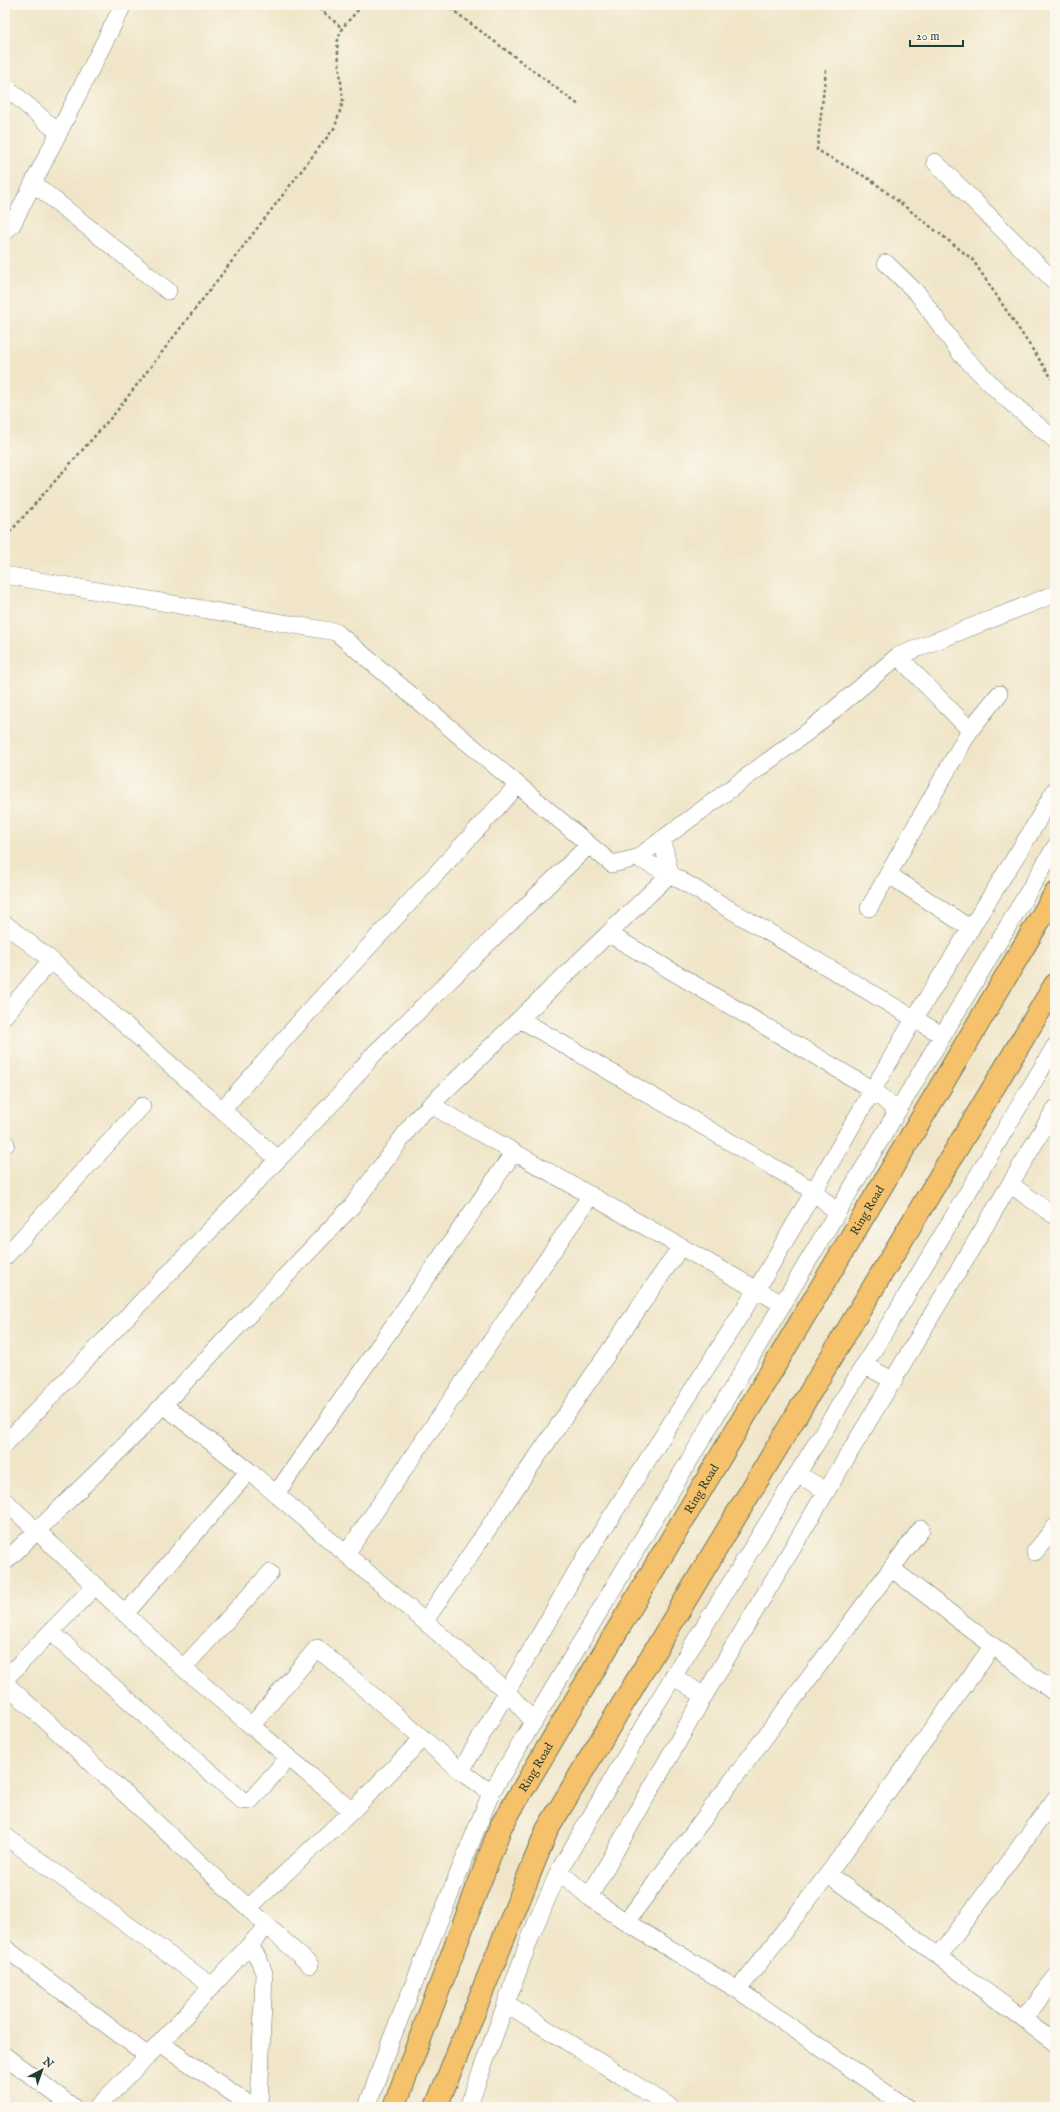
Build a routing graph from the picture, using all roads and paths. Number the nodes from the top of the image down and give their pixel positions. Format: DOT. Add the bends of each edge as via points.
graph roads {
  1 [pos="123,5"];
  2 [pos="315,5"];
  3 [pos="366,5"];
  4 [pos="446,5"];
  5 [pos="342,28"];
  6 [pos="826,70"];
  7 [pos="5,86"];
  8 [pos="580,106"];
  9 [pos="59,133"];
  10 [pos="936,162"];
  11 [pos="33,183"];
  12 [pos="5,232"];
  13 [pos="886,263"];
  14 [pos="1055,282"];
  15 [pos="168,291"];
  16 [pos="1055,383"];
  17 [pos="1055,440"];
  18 [pos="5,535"];
  19 [pos="5,574"];
  20 [pos="1055,594"];
  21 [pos="898,656"];
  22 [pos="999,694"];
  23 [pos="970,730"];
  24 [pos="518,786"];
  25 [pos="1055,790"];
  26 [pos="662,839"];
  27 [pos="588,846"];
  28 [pos="1055,847"];
  29 [pos="637,858"];
  30 [pos="670,874"];
  31 [pos="888,874"];
  32 [pos="1055,894"];
  33 [pos="869,908"];
  34 [pos="5,924"];
  35 [pos="971,929"];
  36 [pos="609,934"];
  37 [pos="51,960"];
  38 [pos="1055,985"];
  39 [pos="5,1015"];
  40 [pos="520,1019"];
  41 [pos="914,1019"];
  42 [pos="942,1035"];
  43 [pos="1055,1046"];
  44 [pos="872,1090"];
  45 [pos="431,1105"];
  46 [pos="142,1106"];
  47 [pos="1055,1109"];
  48 [pos="222,1110"];
  49 [pos="897,1111"];
  50 [pos="514,1152"];
  51 [pos="278,1159"];
  52 [pos="1011,1185"];
  53 [pos="814,1191"];
  54 [pos="591,1195"];
  55 [pos="837,1213"];
  56 [pos="1055,1216"];
  57 [pos="681,1246"];
  58 [pos="5,1257"];
  59 [pos="757,1289"];
  60 [pos="782,1304"];
  61 [pos="864,1364"];
  62 [pos="894,1381"];
  63 [pos="163,1405"];
  64 [pos="5,1444"];
  65 [pos="249,1471"];
  66 [pos="797,1474"];
  67 [pos="827,1491"];
  68 [pos="276,1494"];
  69 [pos="5,1501"];
  70 [pos="1055,1527"];
  71 [pos="921,1529"];
  72 [pos="36,1531"];
  73 [pos="1035,1552"];
  74 [pos="346,1554"];
  75 [pos="5,1562"];
  76 [pos="892,1569"];
  77 [pos="270,1573"];
  78 [pos="95,1586"];
  79 [pos="125,1614"];
  80 [pos="425,1621"];
  81 [pos="51,1632"];
  82 [pos="992,1646"];
  83 [pos="183,1668"];
  84 [pos="673,1676"];
  85 [pos="5,1679"];
  86 [pos="5,1683"];
  87 [pos="507,1692"];
  88 [pos="1055,1693"];
  89 [pos="704,1696"];
  90 [pos="534,1722"];
  91 [pos="252,1725"];
  92 [pos="423,1738"];
  93 [pos="290,1757"];
  94 [pos="461,1771"];
  95 [pos="491,1793"];
  96 [pos="1055,1799"];
  97 [pos="352,1811"];
  98 [pos="5,1836"];
  99 [pos="559,1871"];
  100 [pos="828,1874"];
  101 [pos="589,1897"];
  102 [pos="248,1908"];
  103 [pos="626,1922"];
  104 [pos="267,1926"];
  105 [pos="250,1945"];
  106 [pos="5,1948"];
  107 [pos="939,1956"];
  108 [pos="310,1965"];
  109 [pos="1055,1978"];
  110 [pos="212,1986"];
  111 [pos="738,1990"];
  112 [pos="507,2004"];
  113 [pos="1024,2019"];
  114 [pos="160,2043"];
  115 [pos="1055,2043"];
  116 [pos="5,2056"];
  117 [pos="148,2056"];
  118 [pos="73,2107"];
  119 [pos="97,2107"];
  120 [pos="253,2107"];
  121 [pos="259,2107"];
  122 [pos="367,2107"];
  123 [pos="394,2107"];
  124 [pos="436,2107"];
  125 [pos="468,2107"];
  126 [pos="671,2107"];
  127 [pos="906,2107"];
  1 -- 9 [label="street"];
  2 -- 5 [label="path"];
  3 -- 5 [label="path"];
  4 -- 8 [label="path"];
  5 -- 18 [label="path" via="337,43 343,101 335,128 116,412"];
  6 -- 16 [label="path" via="817,150 871,180 972,258"];
  7 -- 9 [label="street"];
  9 -- 11 [label="street"];
  10 -- 14 [label="street"];
  11 -- 12 [label="street" via="12,225"];
  11 -- 15 [label="street"];
  13 -- 17 [label="street" via="918,294 961,354 1002,395"];
  19 -- 24 [label="street" via="336,632"];
  20 -- 21 [label="street"];
  21 -- 23 [label="street"];
  21 -- 26 [label="street" via="810,730"];
  22 -- 23 [label="street"];
  23 -- 31 [label="street"];
  24 -- 27 [label="street"];
  24 -- 48 [label="street" via="318,1001"];
  25 -- 35 [label="street"];
  26 -- 29 [label="street"];
  26 -- 30 [label="street"];
  27 -- 29 [label="street" via="612,864"];
  27 -- 51 [label="street" via="372,1056 338,1097"];
  28 -- 42 [label="street"];
  29 -- 30 [label="street"];
  30 -- 36 [label="street"];
  30 -- 41 [label="street"];
  31 -- 33 [label="street"];
  31 -- 35 [label="street"];
  32 -- 123 [label="highway, Ring Road" via="501,1826"];
  34 -- 37 [label="street"];
  35 -- 41 [label="street"];
  36 -- 40 [label="street"];
  36 -- 44 [label="street"];
  37 -- 39 [label="street"];
  37 -- 48 [label="street"];
  38 -- 124 [label="highway" via="547,1830"];
  40 -- 45 [label="street"];
  40 -- 53 [label="street"];
  41 -- 42 [label="street"];
  41 -- 44 [label="street"];
  42 -- 49 [label="street"];
  43 -- 61 [label="street"];
  44 -- 49 [label="street"];
  44 -- 53 [label="street"];
  45 -- 50 [label="street"];
  45 -- 63 [label="street" via="416,1120 352,1206"];
  46 -- 58 [label="street"];
  47 -- 52 [label="street"];
  48 -- 51 [label="street"];
  49 -- 55 [label="street"];
  50 -- 54 [label="street"];
  50 -- 68 [label="street"];
  51 -- 64 [label="street"];
  52 -- 56 [label="street"];
  52 -- 62 [label="street"];
  53 -- 55 [label="street"];
  53 -- 59 [label="street"];
  54 -- 57 [label="street"];
  54 -- 74 [label="street"];
  55 -- 60 [label="street"];
  57 -- 59 [label="street"];
  57 -- 80 [label="street"];
  59 -- 60 [label="street"];
  59 -- 87 [label="street" via="579,1567"];
  60 -- 90 [label="street"];
  61 -- 62 [label="street"];
  61 -- 66 [label="street"];
  62 -- 67 [label="street"];
  63 -- 65 [label="street"];
  63 -- 72 [label="street"];
  65 -- 68 [label="street"];
  65 -- 79 [label="street"];
  66 -- 67 [label="street"];
  66 -- 84 [label="street"];
  67 -- 89 [label="street"];
  68 -- 74 [label="street"];
  69 -- 72 [label="street"];
  70 -- 73 [label="street"];
  71 -- 76 [label="street"];
  72 -- 75 [label="street"];
  72 -- 78 [label="street"];
  74 -- 80 [label="street"];
  76 -- 82 [label="street"];
  76 -- 103 [label="street"];
  77 -- 83 [label="street"];
  78 -- 79 [label="street"];
  78 -- 81 [label="street"];
  79 -- 83 [label="street"];
  80 -- 87 [label="street"];
  81 -- 85 [label="street"];
  81 -- 93 [label="street" via="243,1801 251,1800"];
  82 -- 88 [label="street"];
  82 -- 100 [label="street"];
  83 -- 91 [label="street"];
  84 -- 89 [label="street"];
  84 -- 99 [label="street"];
  86 -- 102 [label="street"];
  87 -- 90 [label="street"];
  87 -- 94 [label="street"];
  89 -- 101 [label="street"];
  90 -- 95 [label="street"];
  91 -- 92 [label="street" via="317,1648"];
  91 -- 93 [label="street"];
  92 -- 94 [label="street"];
  92 -- 97 [label="street"];
  93 -- 97 [label="street"];
  94 -- 95 [label="street"];
  95 -- 122 [label="street" via="389,2045"];
  96 -- 107 [label="street"];
  97 -- 102 [label="street"];
  98 -- 110 [label="street"];
  99 -- 101 [label="street"];
  99 -- 112 [label="street" via="532,1933"];
  100 -- 107 [label="street"];
  100 -- 111 [label="street"];
  101 -- 103 [label="street"];
  102 -- 104 [label="street"];
  103 -- 111 [label="street"];
  104 -- 105 [label="street"];
  104 -- 108 [label="street"];
  105 -- 110 [label="street"];
  105 -- 121 [label="street" via="264,1973"];
  106 -- 117 [label="street"];
  107 -- 113 [label="street"];
  109 -- 113 [label="street"];
  110 -- 114 [label="street"];
  111 -- 127 [label="street"];
  112 -- 125 [label="street"];
  112 -- 126 [label="street"];
  113 -- 115 [label="street"];
  114 -- 117 [label="street"];
  114 -- 120 [label="street"];
  116 -- 118 [label="street"];
  117 -- 119 [label="street"];
}
